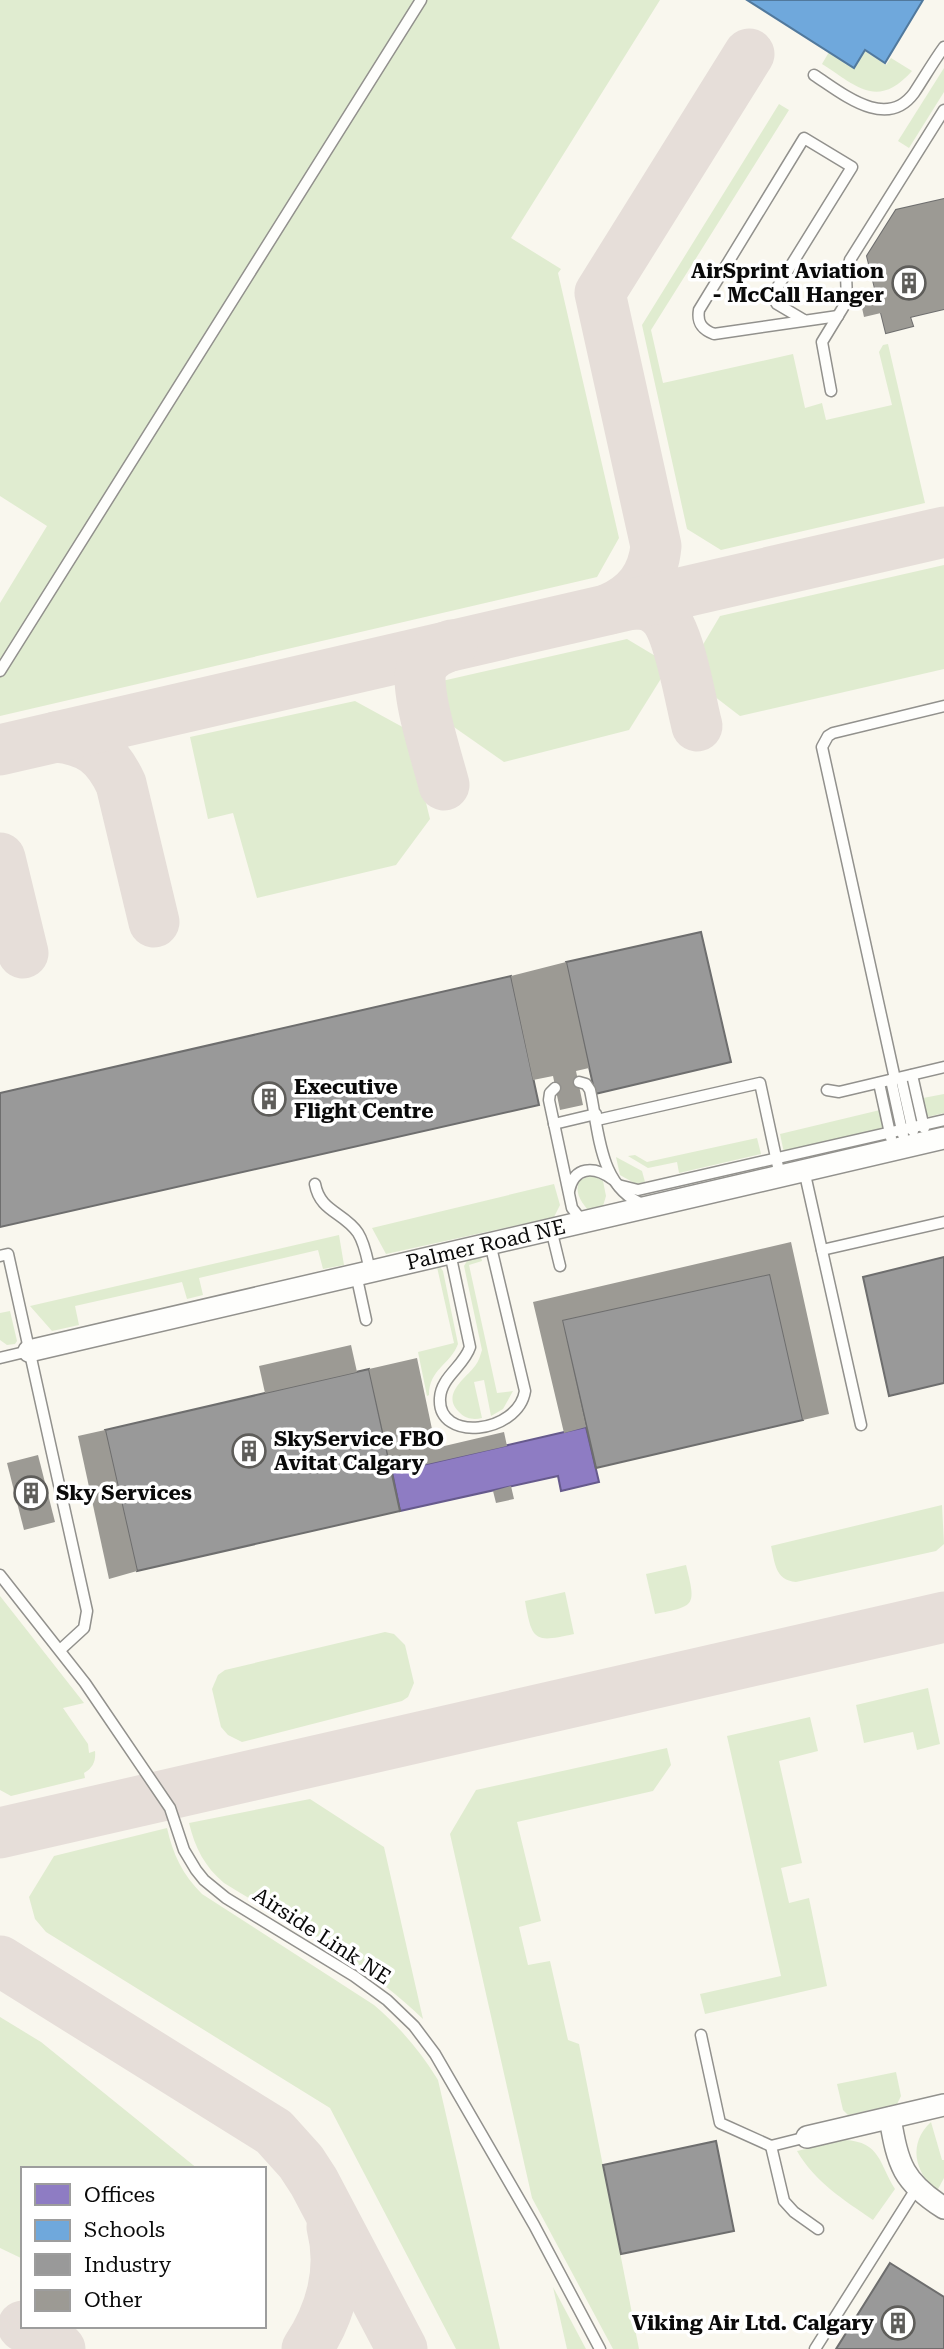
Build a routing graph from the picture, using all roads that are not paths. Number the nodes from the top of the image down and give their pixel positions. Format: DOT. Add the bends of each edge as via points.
graph roads {
  1 [pos="421,0"];
  2 [pos="944,47"];
  3 [pos="814,75"];
  4 [pos="944,110"];
  5 [pos="838,316"];
  6 [pos="804,320"];
  7 [pos="831,391"];
  8 [pos="0,671"];
  9 [pos="944,706"];
  10 [pos="944,1067"];
  11 [pos="896,1079"];
  12 [pos="579,1082"];
  13 [pos="555,1088"];
  14 [pos="827,1090"];
  15 [pos="596,1117"];
  16 [pos="944,1120"];
  17 [pos="554,1124"];
  18 [pos="913,1137"];
  19 [pos="778,1167"];
  20 [pos="804,1170"];
  21 [pos="616,1183"];
  22 [pos="315,1184"];
  23 [pos="569,1192"];
  24 [pos="651,1206"];
  25 [pos="591,1220"];
  26 [pos="944,1222"];
  27 [pos="551,1229"];
  28 [pos="490,1243"];
  29 [pos="822,1250"];
  30 [pos="450,1252"];
  31 [pos="0,1256"];
  32 [pos="560,1266"];
  33 [pos="363,1272"];
  34 [pos="366,1320"];
  35 [pos="29,1351"];
  36 [pos="0,1358"];
  37 [pos="861,1425"];
  38 [pos="0,1575"];
  39 [pos="60,1650"];
  40 [pos="701,2035"];
  41 [pos="944,2105"];
  42 [pos="890,2118"];
  43 [pos="807,2137"];
  44 [pos="771,2146"];
  45 [pos="916,2189"];
  46 [pos="944,2208"];
  47 [pos="818,2228"];
  48 [pos="600,2349"];
  49 [pos="814,2349"];
  1 -- 8 [label="lane"];
  2 -- 3 [label="lane" via="904,104 884,110 861,104"];
  4 -- 5 [label="lane" via="850,260 847,301"];
  5 -- 6 [label="lane"];
  5 -- 7 [label="lane" via="822,342"];
  6 -- 6 [label="lane" via="713,334 701,327 698,316 804,138 852,167 772,296"];
  9 -- 11 [label="lane" via="833,733 822,747"];
  10 -- 11 [label="lane"];
  11 -- 14 [label="lane" via="839,1092"];
  11 -- 18 [label="lane"];
  11 -- 18 [label="lane"];
  12 -- 15 [label="lane" via="589,1087"];
  13 -- 17 [label="lane" via="549,1097"];
  15 -- 17 [label="lane"];
  15 -- 19 [label="lane" via="760,1083"];
  15 -- 21 [label="lane" via="608,1171"];
  16 -- 18 [label="lane"];
  17 -- 23 [label="lane"];
  18 -- 19 [label="lane"];
  18 -- 20 [label="street, Palmer Road NE"];
  19 -- 20 [label="street, Palmer Road NE"];
  19 -- 21 [label="lane" via="638,1190"];
  19 -- 24 [label="street, Palmer Road NE"];
  20 -- 29 [label="lane"];
  21 -- 23 [label="lane" via="594,1170 584,1170 574,1177"];
  21 -- 24 [label="lane" via="631,1199"];
  22 -- 33 [label="lane" via="321,1202 357,1232 366,1251"];
  23 -- 25 [label="lane" via="575,1213"];
  24 -- 25 [label="street, Palmer Road NE"];
  25 -- 27 [label="street, Palmer Road NE"];
  26 -- 29 [label="lane"];
  27 -- 28 [label="street, Palmer Road NE"];
  27 -- 32 [label="lane"];
  28 -- 30 [label="street, Palmer Road NE"];
  28 -- 30 [label="lane" via="524,1391 508,1418 472,1428 450,1420 440,1401 445,1382 470,1347"];
  29 -- 37 [label="lane"];
  30 -- 33 [label="street, Palmer Road NE"];
  31 -- 35 [label="lane" via="8,1254"];
  33 -- 34 [label="lane"];
  33 -- 35 [label="street, Palmer Road NE"];
  35 -- 36 [label="lane"];
  35 -- 39 [label="lane" via="87,1611 84,1628"];
  38 -- 39 [label="lane, Airside Link NE"];
  39 -- 48 [label="lane, Airside Link NE" via="170,1808 189,1860 204,1880 373,1990 425,2039"];
  40 -- 44 [label="lane" via="720,2123"];
  41 -- 42 [label="street"];
  42 -- 43 [label="street"];
  42 -- 45 [label="street" via="898,2156"];
  43 -- 44 [label="lane"];
  44 -- 47 [label="lane" via="784,2201"];
  45 -- 46 [label="street"];
  45 -- 49 [label="lane"];
}
